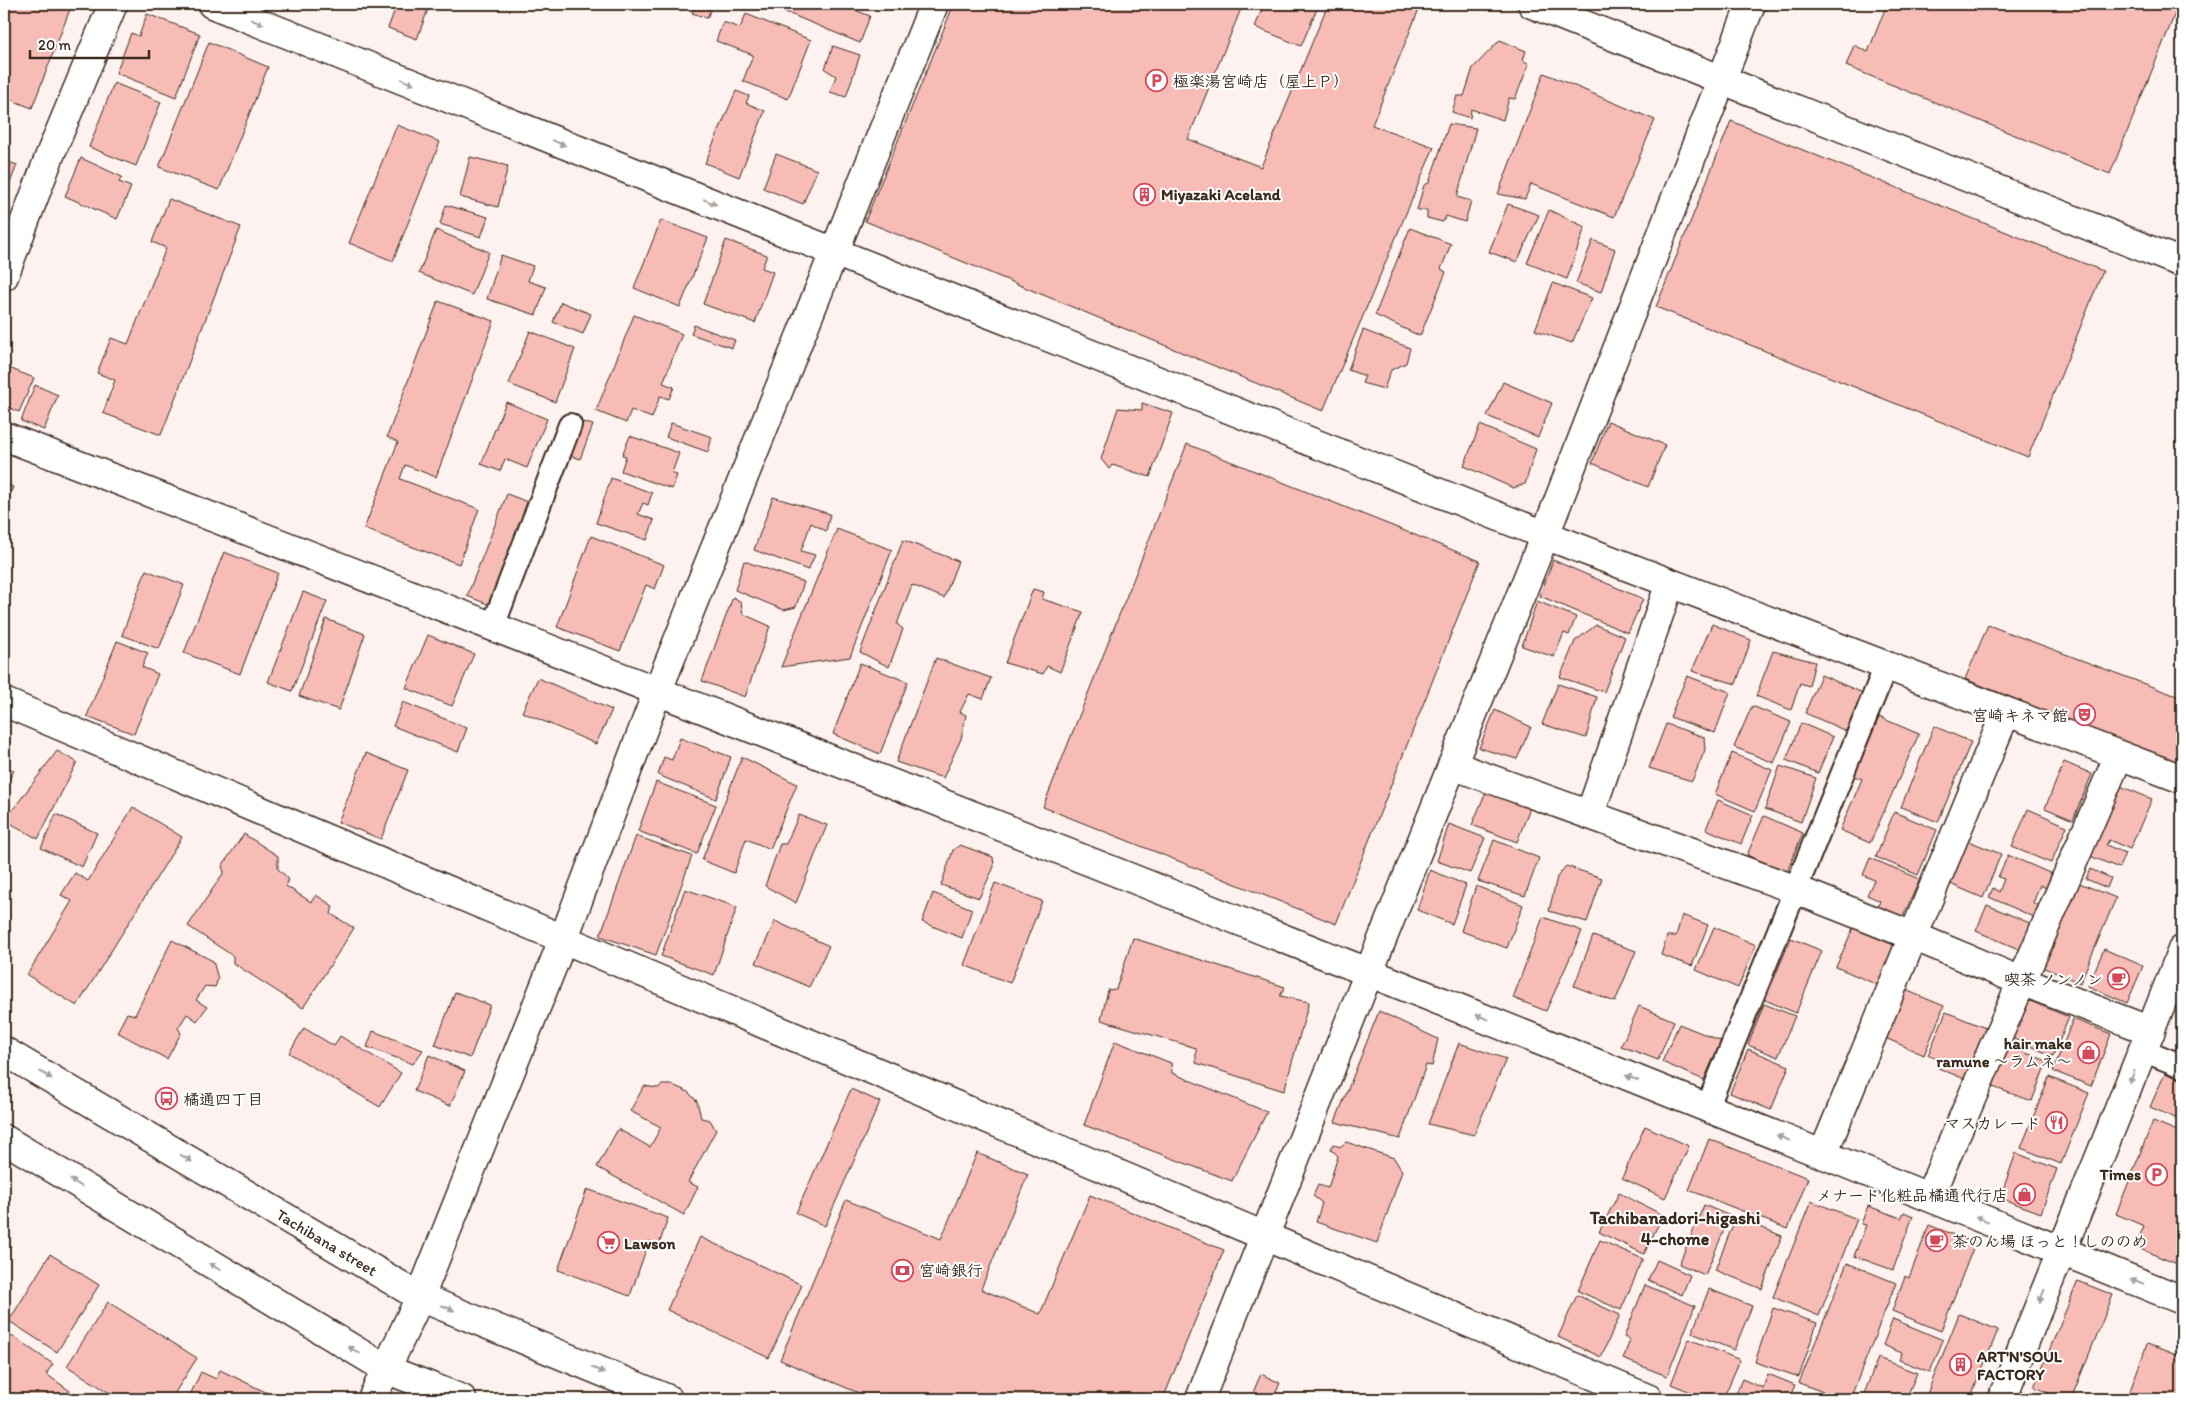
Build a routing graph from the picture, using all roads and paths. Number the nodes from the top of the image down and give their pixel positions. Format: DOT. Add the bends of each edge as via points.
graph roads {
  1 [pos="113,4"];
  2 [pos="212,4"];
  3 [pos="934,4"];
  4 [pos="1532,4"];
  5 [pos="1751,4"];
  6 [pos="1722,79"];
  7 [pos="833,251"];
  8 [pos="2182,263"];
  9 [pos="4,276"];
  10 [pos="570,425"];
  11 [pos="4,436"];
  12 [pos="1544,535"];
  13 [pos="1670,583"];
  14 [pos="493,626"];
  15 [pos="1886,666"];
  16 [pos="658,690"];
  17 [pos="4,702"];
  18 [pos="2006,712"];
  19 [pos="2119,755"];
  20 [pos="1452,765"];
  21 [pos="2182,779"];
  22 [pos="1590,814"];
  23 [pos="1794,889"];
  24 [pos="1913,936"];
  25 [pos="563,940"];
  26 [pos="2182,950"];
  27 [pos="1369,972"];
  28 [pos="2021,981"];
  29 [pos="2147,1041"];
  30 [pos="4,1051"];
  31 [pos="2182,1066"];
  32 [pos="1707,1108"];
  33 [pos="4,1140"];
  34 [pos="1823,1154"];
  35 [pos="1930,1197"];
  36 [pos="1264,1237"];
  37 [pos="2060,1250"];
  38 [pos="420,1297"];
  39 [pos="2182,1300"];
  40 [pos="388,1370"];
  41 [pos="372,1399"];
  42 [pos="462,1399"];
  43 [pos="668,1399"];
  44 [pos="1200,1399"];
  45 [pos="1649,1399"];
  46 [pos="2002,1399"];
  1 -- 9 [label="main road"];
  2 -- 7 [label="main road, one-way"];
  3 -- 7 [label="main road"];
  4 -- 6 [label="main road"];
  5 -- 6 [label="main road"];
  6 -- 8 [label="main road"];
  6 -- 12 [label="main road"];
  7 -- 12 [label="main road"];
  7 -- 16 [label="main road"];
  10 -- 14 [label="lane"];
  11 -- 14 [label="main road"];
  12 -- 13 [label="main road"];
  12 -- 20 [label="main road"];
  13 -- 15 [label="main road"];
  13 -- 22 [label="main road"];
  14 -- 16 [label="main road"];
  15 -- 18 [label="main road"];
  15 -- 23 [label="lane"];
  16 -- 25 [label="main road"];
  16 -- 27 [label="main road"];
  17 -- 25 [label="main road"];
  18 -- 19 [label="main road"];
  18 -- 24 [label="main road"];
  19 -- 21 [label="main road"];
  19 -- 28 [label="main road"];
  20 -- 22 [label="main road"];
  20 -- 27 [label="main road"];
  22 -- 23 [label="main road"];
  23 -- 24 [label="main road"];
  23 -- 32 [label="lane"];
  24 -- 28 [label="main road"];
  24 -- 34 [label="main road"];
  25 -- 36 [label="main road"];
  25 -- 38 [label="main road"];
  26 -- 29 [label="main road"];
  32 -- 27 [label="main road, one-way"];
  27 -- 36 [label="main road"];
  28 -- 29 [label="main road"];
  28 -- 35 [label="main road"];
  29 -- 31 [label="lane"];
  29 -- 37 [label="main road, one-way"];
  30 -- 38 [label="main road, Tachibana street, one-way"];
  34 -- 32 [label="main road, one-way"];
  40 -- 33 [label="main road, one-way"];
  34 -- 35 [label="main road"];
  37 -- 35 [label="main road, one-way"];
  36 -- 44 [label="main road"];
  36 -- 45 [label="main road"];
  39 -- 37 [label="main road, one-way"];
  37 -- 46 [label="main road, one-way"];
  38 -- 40 [label="main road"];
  38 -- 43 [label="main road, Tachibana street, one-way"];
  40 -- 41 [label="main road"];
  40 -- 42 [label="main road"];
}
